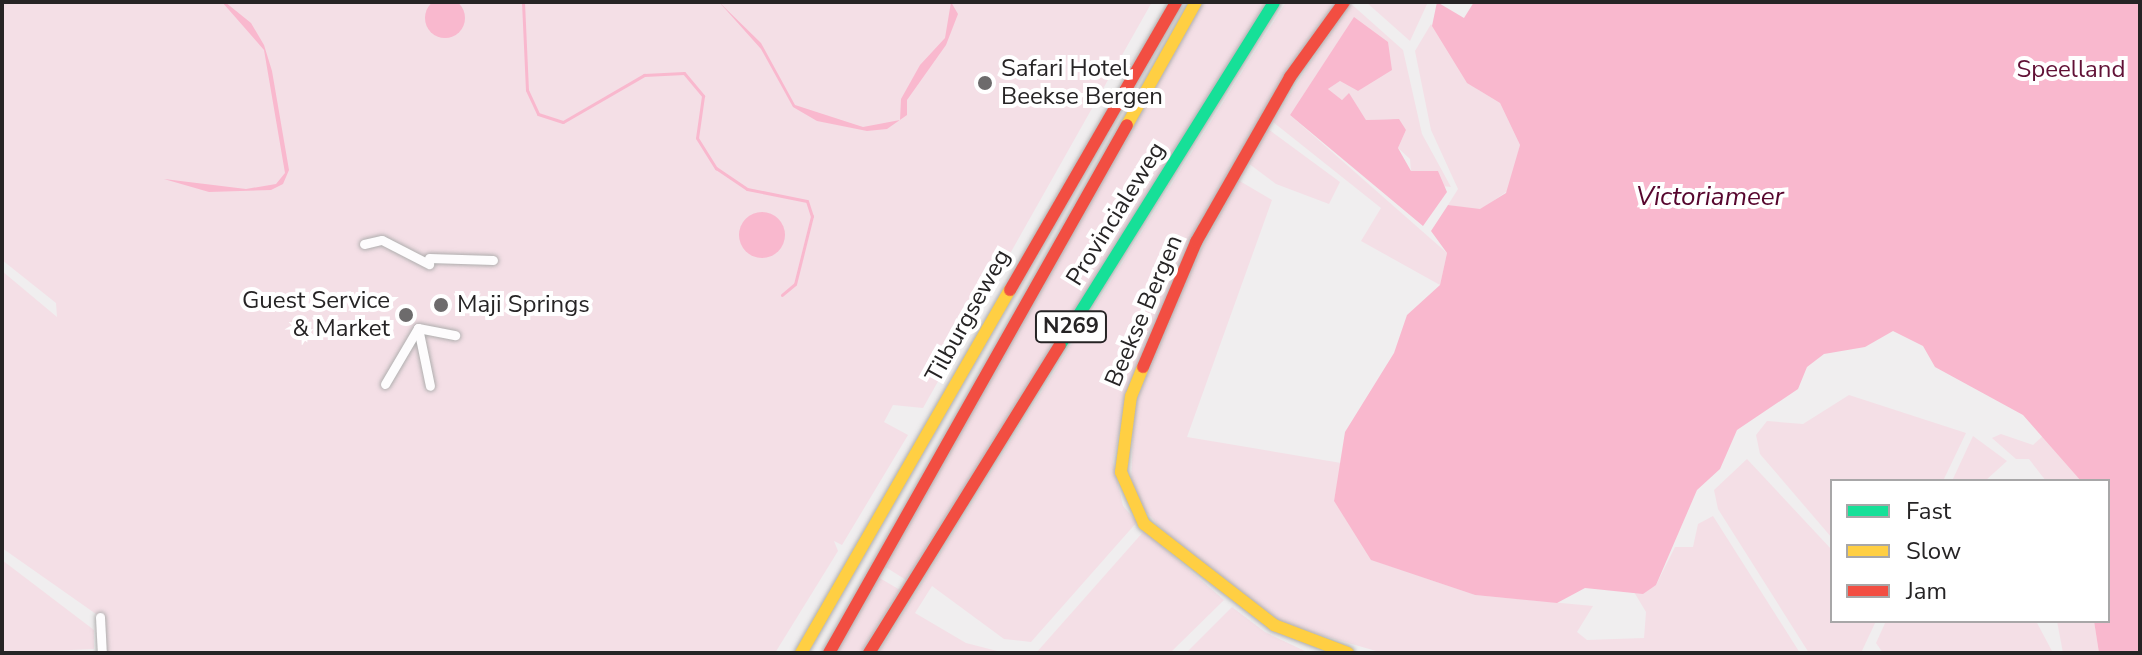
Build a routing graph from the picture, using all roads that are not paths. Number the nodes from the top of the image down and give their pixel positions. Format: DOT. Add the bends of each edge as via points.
graph roads {
  1 [pos="1176,2"];
  2 [pos="1196,2"];
  3 [pos="1274,2"];
  4 [pos="1344,2"];
  5 [pos="364,244"];
  6 [pos="493,260"];
  7 [pos="418,328"];
  8 [pos="455,335"];
  9 [pos="385,384"];
  10 [pos="430,386"];
  11 [pos="100,617"];
  12 [pos="102,653"];
  13 [pos="801,653"];
  14 [pos="829,653"];
  15 [pos="869,653"];
  16 [pos="1348,653"];
  1 -- 13 [label="main road, Tilburgseweg"];
  2 -- 14 [label="main road, Provincialeweg / N269"];
  3 -- 15 [label="main road, Provincialeweg / N269"];
  4 -- 16 [label="main road, Beekse Bergen" via="1290,77 1196,242 1131,396 1121,472 1144,524 1233,598 1274,625"];
  5 -- 6 [label="street" via="382,240 429,261"];
  7 -- 8 [label="street"];
  7 -- 9 [label="street"];
  7 -- 10 [label="street"];
  11 -- 12 [label="street"];
}
